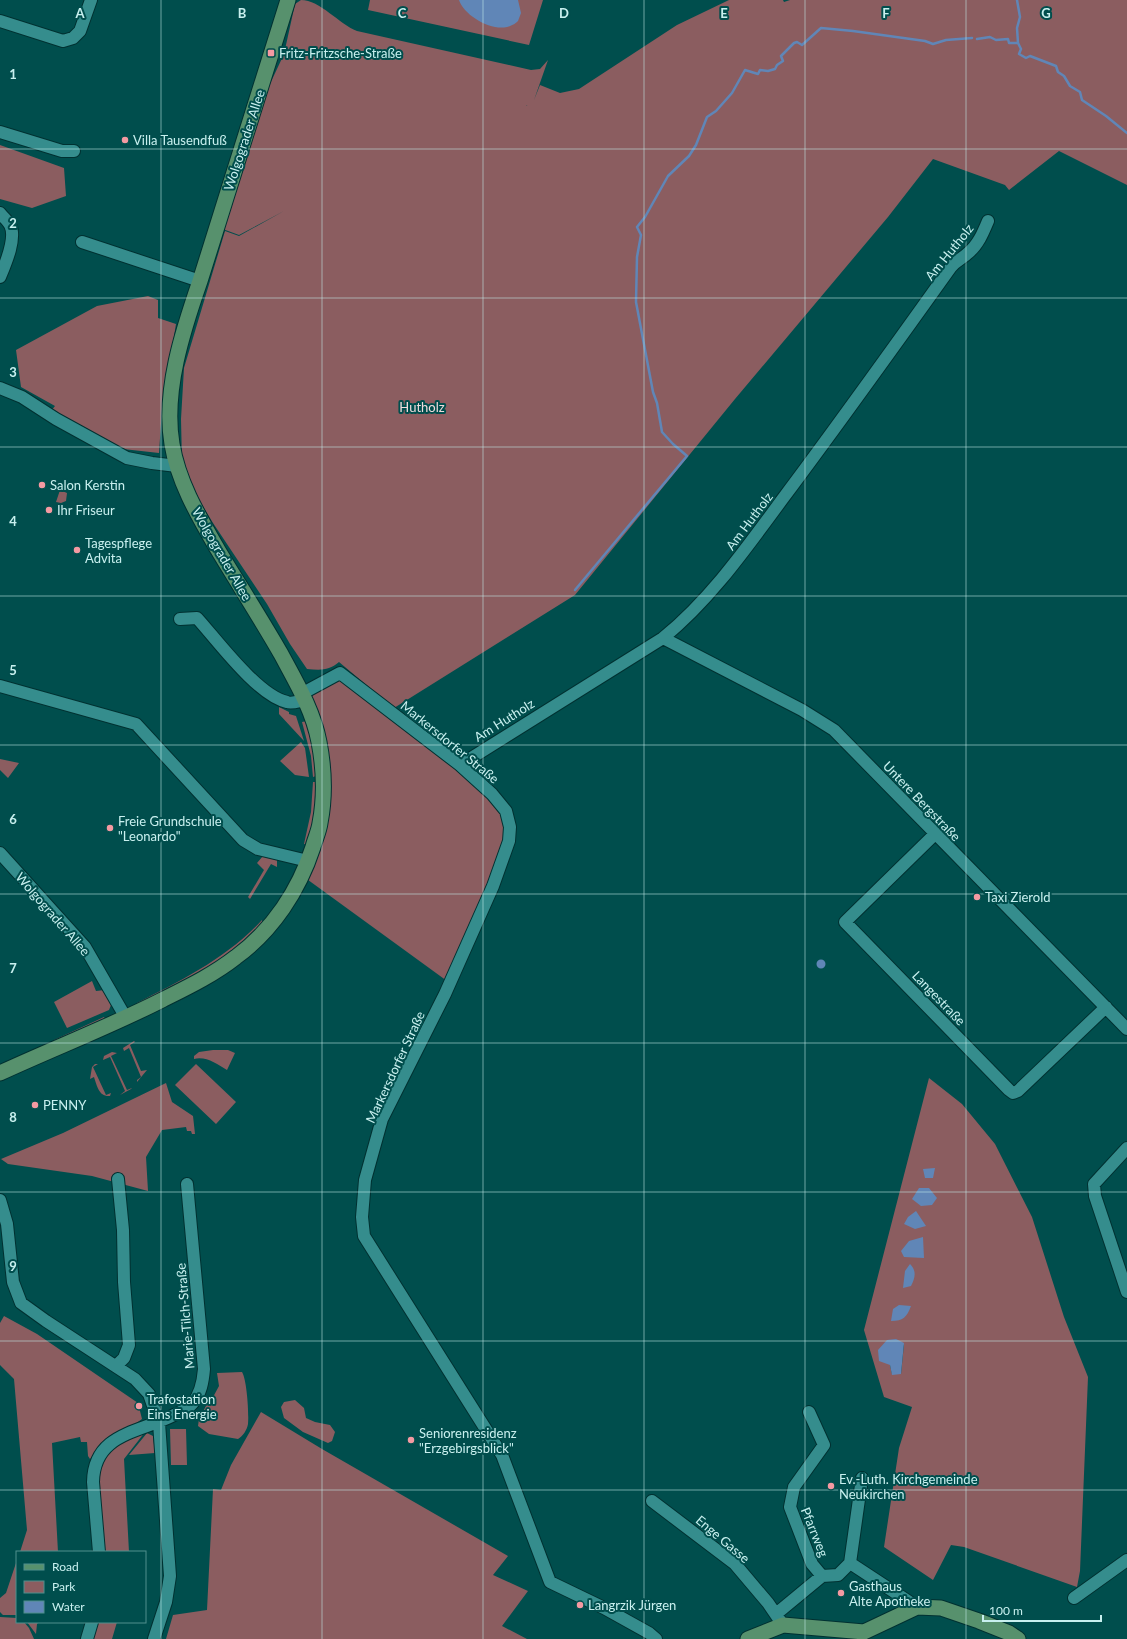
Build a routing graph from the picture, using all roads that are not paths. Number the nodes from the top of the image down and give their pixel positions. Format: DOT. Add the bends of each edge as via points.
graph roads {
  1 [pos="91,0"];
  2 [pos="288,0"];
  3 [pos="0,21"];
  4 [pos="0,132"];
  5 [pos="74,151"];
  6 [pos="0,213"];
  7 [pos="988,221"];
  8 [pos="82,242"];
  9 [pos="0,277"];
  10 [pos="200,281"];
  11 [pos="0,388"];
  12 [pos="177,466"];
  13 [pos="180,619"];
  14 [pos="662,638"];
  15 [pos="0,686"];
  16 [pos="304,697"];
  17 [pos="460,765"];
  18 [pos="935,834"];
  19 [pos="0,853"];
  20 [pos="308,861"];
  21 [pos="1106,1007"];
  22 [pos="126,1018"];
  23 [pos="1127,1029"];
  24 [pos="0,1073"];
  25 [pos="1127,1148"];
  26 [pos="118,1179"];
  27 [pos="187,1184"];
  28 [pos="0,1200"];
  29 [pos="1127,1292"];
  30 [pos="116,1366"];
  31 [pos="809,1412"];
  32 [pos="158,1423"];
  33 [pos="862,1478"];
  34 [pos="652,1501"];
  35 [pos="99,1551"];
  36 [pos="1127,1560"];
  37 [pos="850,1563"];
  38 [pos="822,1576"];
  39 [pos="1074,1598"];
  40 [pos="917,1607"];
  41 [pos="780,1620"];
  42 [pos="92,1623"];
  43 [pos="865,1635"];
  44 [pos="86,1639"];
  45 [pos="154,1639"];
  46 [pos="656,1639"];
  47 [pos="748,1639"];
  48 [pos="1018,1639"];
  1 -- 3 [label="street" via="80,31 73,38 63,41"];
  2 -- 10 [label="main road, Wolgograder Allee"];
  4 -- 5 [label="street" via="62,151"];
  6 -- 9 [label="street" via="11,226 12,233 10,250"];
  7 -- 14 [label="street, Am Hutholz" via="976,244 952,267 746,550 681,623"];
  8 -- 10 [label="street"];
  10 -- 12 [label="main road, Wolgograder Allee" via="185,323 174,368 171,443"];
  11 -- 12 [label="street" via="128,458"];
  12 -- 16 [label="main road, Wolgograder Allee" via="196,513 267,630"];
  13 -- 16 [label="street" via="197,618 248,676 272,697 288,703"];
  14 -- 17 [label="street, Am Hutholz"];
  14 -- 18 [label="street, Untere Bergstraße" via="802,710 834,730"];
  15 -- 20 [label="street" via="136,724 243,840 258,849"];
  16 -- 17 [label="street, Markersdorfer Straße" via="340,673"];
  16 -- 20 [label="main road, Wolgograder Allee" via="319,740 324,785 320,823"];
  17 -- 46 [label="street, Markersdorfer Straße" via="492,794 506,811 509,820 509,841 493,886 445,994 382,1119 365,1180 362,1217 364,1236 502,1454 550,1582 604,1608"];
  18 -- 21 [label="street, Untere Bergstraße"];
  18 -- 21 [label="street, Langestraße" via="845,922 1008,1090 1013,1093 1018,1091"];
  19 -- 22 [label="street, Wolgograder Allee" via="85,947"];
  20 -- 22 [label="main road, Wolgograder Allee" via="301,880 284,908 238,956 206,979"];
  21 -- 23 [label="street, Untere Bergstraße"];
  22 -- 24 [label="main road, Wolgograder Allee"];
  25 -- 29 [label="street" via="1094,1184 1095,1196"];
  26 -- 30 [label="street" via="129,1346 124,1358"];
  27 -- 32 [label="street, Marie-Tilch-Straße" via="204,1367 203,1383 198,1395 185,1410"];
  28 -- 30 [label="street" via="7,1224 13,1282 21,1303"];
  30 -- 32 [label="street" via="135,1379 149,1394"];
  31 -- 38 [label="street, Pfarrweg" via="824,1445 794,1488 790,1507 812,1564"];
  32 -- 35 [label="street, Marie-Tilch-Straße" via="119,1438 105,1448 98,1458 93,1482"];
  32 -- 45 [label="street" via="170,1576 166,1602"];
  33 -- 37 [label="street"];
  34 -- 41 [label="street, Enge Gasse" via="735,1564"];
  36 -- 39 [label="street"];
  37 -- 38 [label="street, Pfarrweg" via="838,1575"];
  37 -- 40 [label="street"];
  38 -- 41 [label="street, Pfarrweg"];
  40 -- 43 [label="main road"];
  40 -- 48 [label="main road" via="941,1608 979,1621"];
  41 -- 43 [label="main road"];
  41 -- 47 [label="main road"];
  42 -- 44 [label="street"];
}
